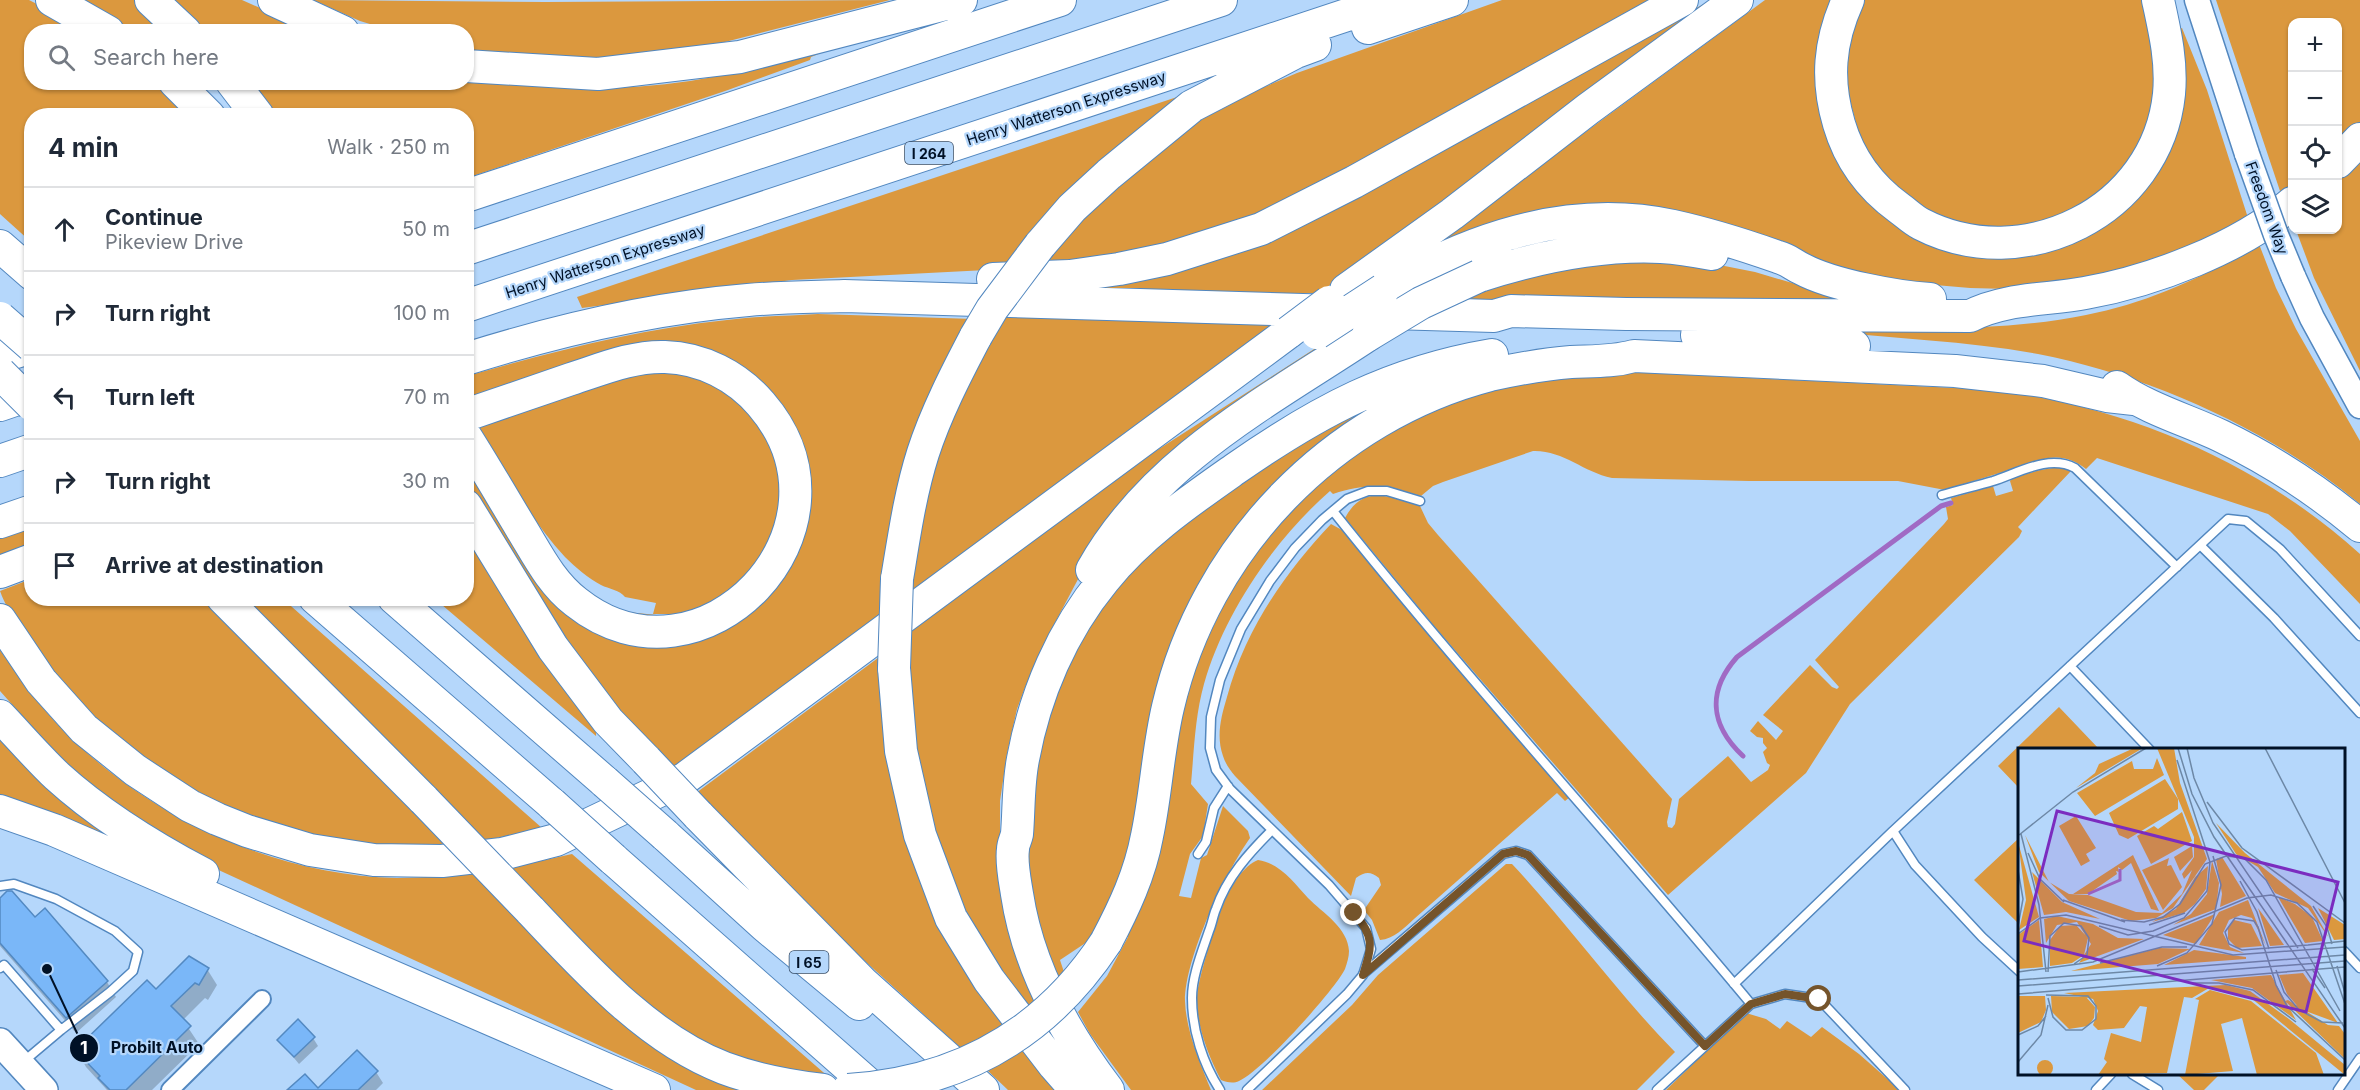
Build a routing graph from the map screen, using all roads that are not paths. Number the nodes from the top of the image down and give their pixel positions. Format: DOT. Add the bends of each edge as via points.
graph roads {
  1 [pos="52,0"];
  2 [pos="151,0"];
  3 [pos="274,0"];
  4 [pos="962,0"];
  5 [pos="1060,0"];
  6 [pos="1221,0"];
  7 [pos="1392,0"];
  8 [pos="1452,0"];
  9 [pos="1682,0"];
  10 [pos="1737,0"];
  11 [pos="1848,0"];
  12 [pos="2157,0"];
  13 [pos="2197,0"];
  14 [pos="94,24"];
  15 [pos="176,24"];
  16 [pos="326,24"];
  17 [pos="474,66"];
  18 [pos="183,90"];
  19 [pos="238,90"];
  20 [pos="200,108"];
  21 [pos="252,108"];
  22 [pos="2360,139"];
  23 [pos="2342,157"];
  24 [pos="474,193"];
  25 [pos="2288,206"];
  26 [pos="0,246"];
  27 [pos="474,246"];
  28 [pos="24,267"];
  29 [pos="1801,269"];
  30 [pos="844,296"];
  31 [pos="474,303"];
  32 [pos="1987,307"];
  33 [pos="1494,316"];
  34 [pos="0,318"];
  35 [pos="1303,332"];
  36 [pos="24,335"];
  37 [pos="24,339"];
  38 [pos="0,341"];
  39 [pos="24,349"];
  40 [pos="1634,356"];
  41 [pos="0,357"];
  42 [pos="474,357"];
  43 [pos="0,373"];
  44 [pos="24,397"];
  45 [pos="24,397"];
  46 [pos="2134,399"];
  47 [pos="0,405"];
  48 [pos="2360,406"];
  49 [pos="474,412"];
  50 [pos="474,450"];
  51 [pos="24,452"];
  52 [pos="0,460"];
  53 [pos="1942,495"];
  54 [pos="1420,501"];
  55 [pos="1333,511"];
  56 [pos="24,514"];
  57 [pos="474,519"];
  58 [pos="0,522"];
  59 [pos="2360,526"];
  60 [pos="2200,545"];
  61 [pos="24,563"];
  62 [pos="2176,567"];
  63 [pos="0,572"];
  64 [pos="231,606"];
  65 [pos="324,606"];
  66 [pos="403,606"];
  67 [pos="0,620"];
  68 [pos="2360,636"];
  69 [pos="2070,666"];
  70 [pos="2360,713"];
  71 [pos="0,716"];
  72 [pos="2148,748"];
  73 [pos="1228,786"];
  74 [pos="0,811"];
  75 [pos="1272,830"];
  76 [pos="1893,831"];
  77 [pos="1013,849"];
  78 [pos="1198,854"];
  79 [pos="0,886"];
  80 [pos="2345,953"];
  81 [pos="1,964"];
  82 [pos="2360,968"];
  83 [pos="2018,971"];
  84 [pos="1363,975"];
  85 [pos="1734,984"];
  86 [pos="438,996"];
  87 [pos="262,999"];
  88 [pos="1751,1004"];
  89 [pos="61,1030"];
  90 [pos="0,1042"];
  91 [pos="1705,1046"];
  92 [pos="2360,1058"];
  93 [pos="20,1064"];
  94 [pos="2110,1075"];
  95 [pos="2134,1075"];
  96 [pos="44,1090"];
  97 [pos="170,1090"];
  98 [pos="654,1090"];
  99 [pos="822,1090"];
  100 [pos="848,1090"];
  101 [pos="875,1090"];
  102 [pos="952,1090"];
  103 [pos="983,1090"];
  104 [pos="1076,1090"];
  105 [pos="1108,1090"];
  106 [pos="1220,1090"];
  107 [pos="1247,1090"];
  108 [pos="1657,1090"];
  109 [pos="1905,1090"];
  110 [pos="2096,1090"];
  111 [pos="2158,1090"];
  112 [pos="2338,1090"];
  1 -- 14 [label="highway"];
  2 -- 15 [label="highway"];
  3 -- 16 [label="highway"];
  4 -- 17 [label="highway" via="740,57 598,74"];
  5 -- 24 [label="highway"];
  6 -- 27 [label="highway"];
  7 -- 31 [label="highway, Henry Watterson Expressway / I 264"];
  8 -- 104 [label="highway, bridge" via="1296,52 1192,106 1079,201 992,309 942,406 924,453 909,508 897,579 894,668 901,751 918,825 951,918 989,980"];
  9 -- 30 [label="highway" via="1354,182 1261,229 1167,259 1119,269 1070,276 904,282"];
  10 -- 35 [label="highway, bridge" via="1346,290"];
  11 -- 12 [label="highway" via="1836,34 1831,80 1843,137 1854,158 1882,195 1919,223 1946,234 1989,243 2036,239 2081,223 2115,199 2145,163 2168,97 2169,50"];
  13 -- 48 [label="main road, Freedom Way, bridge" via="2276,235 2312,318"];
  18 -- 20 [label="highway"];
  19 -- 21 [label="highway"];
  22 -- 23 [label="highway"];
  25 -- 32 [label="highway" via="2210,253 2148,277 2086,293"];
  26 -- 28 [label="highway"];
  29 -- 32 [label="highway" via="1857,287 1970,301"];
  29 -- 35 [label="highway, bridge" via="1792,261 1726,239 1671,226 1597,219 1552,223 1506,233 1451,253"];
  29 -- 77 [label="highway, bridge" via="1788,270 1731,256 1662,247 1552,255 1479,276 1421,303 1368,335 1204,444 1145,498 1102,554 1048,649 1020,726 1010,783 1007,837"];
  30 -- 33 [label="highway"];
  30 -- 42 [label="highway" via="748,300 650,312 555,333"];
  32 -- 33 [label="highway" via="1970,316 1511,311"];
  33 -- 46 [label="highway" via="1510,322 2024,360 2109,381"];
  34 -- 37 [label="highway, bridge"];
  35 -- 67 [label="highway" via="1289,351 1229,376 684,779 556,840 502,854 442,861 374,860 310,850 217,819 135,770 84,729 40,681"];
  36 -- 38 [label="highway"];
  39 -- 41 [label="highway"];
  40 -- 46 [label="highway" via="1955,371 2043,381"];
  40 -- 77 [label="highway" via="1605,350 1510,352 1390,382 1331,407 1289,432 1146,534 1103,580 1058,653 1040,696 1022,760"];
  40 -- 100 [label="highway, bridge" via="1615,362 1571,362 1519,369 1455,385 1367,427 1304,476 1245,539 1223,572 1188,645 1168,707 1147,838 1131,892 1089,967 1061,998 1012,1040 976,1059 902,1084"];
  43 -- 44 [label="highway, bridge"];
  45 -- 47 [label="highway"];
  46 -- 59 [label="highway" via="2254,453"];
  49 -- 50 [label="highway" via="626,361 664,357 702,363 736,381 778,426 795,489 790,531 779,558 762,583 741,603 693,626 636,629 590,612 561,588"];
  51 -- 52 [label="highway"];
  53 -- 62 [label="lane" via="2036,466 2066,463"];
  54 -- 55 [label="lane" via="1387,491 1368,491 1347,499"];
  55 -- 73 [label="lane" via="1295,548 1270,581 1241,628 1220,680 1211,717 1210,748 1216,770"];
  55 -- 85 [label="lane"];
  56 -- 58 [label="highway"];
  57 -- 103 [label="highway, bridge" via="553,648 609,721 863,983"];
  60 -- 62 [label="lane"];
  60 -- 68 [label="lane" via="2228,519 2246,521 2280,549"];
  60 -- 70 [label="lane" via="2274,618"];
  61 -- 63 [label="highway"];
  62 -- 69 [label="lane"];
  64 -- 99 [label="highway, bridge" via="635,1015 723,1068"];
  65 -- 101 [label="highway, bridge"];
  66 -- 102 [label="highway, I 65, bridge" via="765,926 877,1019"];
  69 -- 72 [label="lane"];
  69 -- 76 [label="lane"];
  71 -- 86 [label="highway" via="59,778 99,811 155,848 361,947"];
  73 -- 75 [label="lane"];
  73 -- 78 [label="lane" via="1214,808 1206,842"];
  74 -- 86 [label="highway" via="54,830"];
  75 -- 84 [label="lane" via="1366,927 1371,950"];
  75 -- 106 [label="lane" via="1233,874 1223,893 1195,978 1192,997 1196,1030"];
  76 -- 83 [label="lane" via="1915,865"];
  76 -- 85 [label="lane"];
  77 -- 105 [label="highway" via="1023,925 1042,982 1075,1043"];
  79 -- 89 [label="lane" via="14,884 56,899 115,931 138,952 133,970"];
  80 -- 82 [label="lane"];
  81 -- 89 [label="lane"];
  84 -- 91 [label="lane" via="1503,854 1516,851 1528,855"];
  84 -- 107 [label="lane"];
  85 -- 88 [label="lane"];
  86 -- 98 [label="highway"];
  87 -- 97 [label="street"];
  88 -- 91 [label="lane"];
  88 -- 109 [label="lane" via="1785,994 1819,999"];
  89 -- 93 [label="lane"];
  90 -- 93 [label="main road"];
  91 -- 108 [label="lane"];
  92 -- 112 [label="lane"];
  93 -- 96 [label="main road"];
  94 -- 110 [label="lane"];
  95 -- 111 [label="lane"];
}
